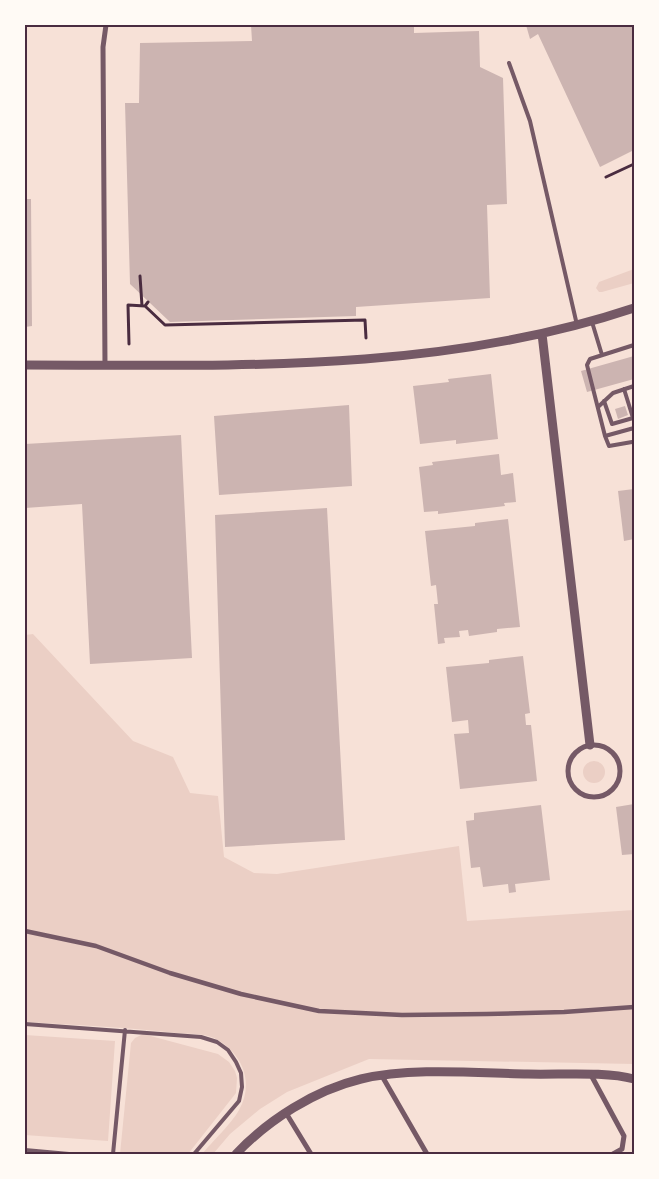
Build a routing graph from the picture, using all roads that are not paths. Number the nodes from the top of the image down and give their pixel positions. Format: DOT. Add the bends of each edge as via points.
graph roads {
  1 [pos="106,25"];
  2 [pos="509,63"];
  3 [pos="634,308"];
  4 [pos="591,321"];
  5 [pos="577,325"];
  6 [pos="542,334"];
  7 [pos="634,345"];
  8 [pos="602,355"];
  9 [pos="25,365"];
  10 [pos="105,365"];
  11 [pos="634,386"];
  12 [pos="624,389"];
  13 [pos="604,401"];
  14 [pos="598,407"];
  15 [pos="634,428"];
  16 [pos="605,436"];
  17 [pos="632,442"];
  18 [pos="590,745"];
  19 [pos="25,930"];
  20 [pos="634,1007"];
  21 [pos="25,1024"];
  22 [pos="125,1030"];
  23 [pos="591,1075"];
  24 [pos="382,1076"];
  25 [pos="634,1079"];
  26 [pos="286,1112"];
  27 [pos="25,1150"];
  28 [pos="70,1154"];
  29 [pos="113,1154"];
  30 [pos="194,1154"];
  31 [pos="236,1154"];
  32 [pos="311,1154"];
  33 [pos="427,1154"];
  34 [pos="613,1154"];
  1 -- 10 [label="street" via="103,47"];
  2 -- 5 [label="lane" via="530,120"];
  3 -- 4 [label="street"];
  4 -- 5 [label="street"];
  4 -- 8 [label="lane"];
  5 -- 6 [label="street"];
  6 -- 10 [label="street" via="486,346 382,359 302,364"];
  6 -- 18 [label="street"];
  7 -- 8 [label="lane"];
  8 -- 14 [label="lane" via="590,359 587,365"];
  9 -- 10 [label="street"];
  11 -- 12 [label="lane"];
  12 -- 13 [label="lane"];
  12 -- 13 [label="lane" via="633,418 612,424"];
  13 -- 14 [label="lane"];
  14 -- 16 [label="lane"];
  15 -- 16 [label="lane"];
  16 -- 17 [label="lane" via="609,446"];
  18 -- 18 [label="street" via="610,750 620,771 615,787 599,798 580,795 568,778 570,760 582,747"];
  19 -- 20 [label="street" via="96,946 240,994 318,1011 487,1014"];
  21 -- 22 [label="lane"];
  22 -- 29 [label="lane"];
  22 -- 30 [label="lane" via="201,1037 217,1042 236,1062 242,1086 239,1101"];
  23 -- 24 [label="street" via="436,1073"];
  23 -- 25 [label="street"];
  23 -- 34 [label="street" via="624,1136 622,1149"];
  24 -- 26 [label="street" via="338,1087"];
  24 -- 33 [label="street"];
  26 -- 31 [label="street"];
  26 -- 32 [label="street"];
  27 -- 28 [label="lane"];
}
